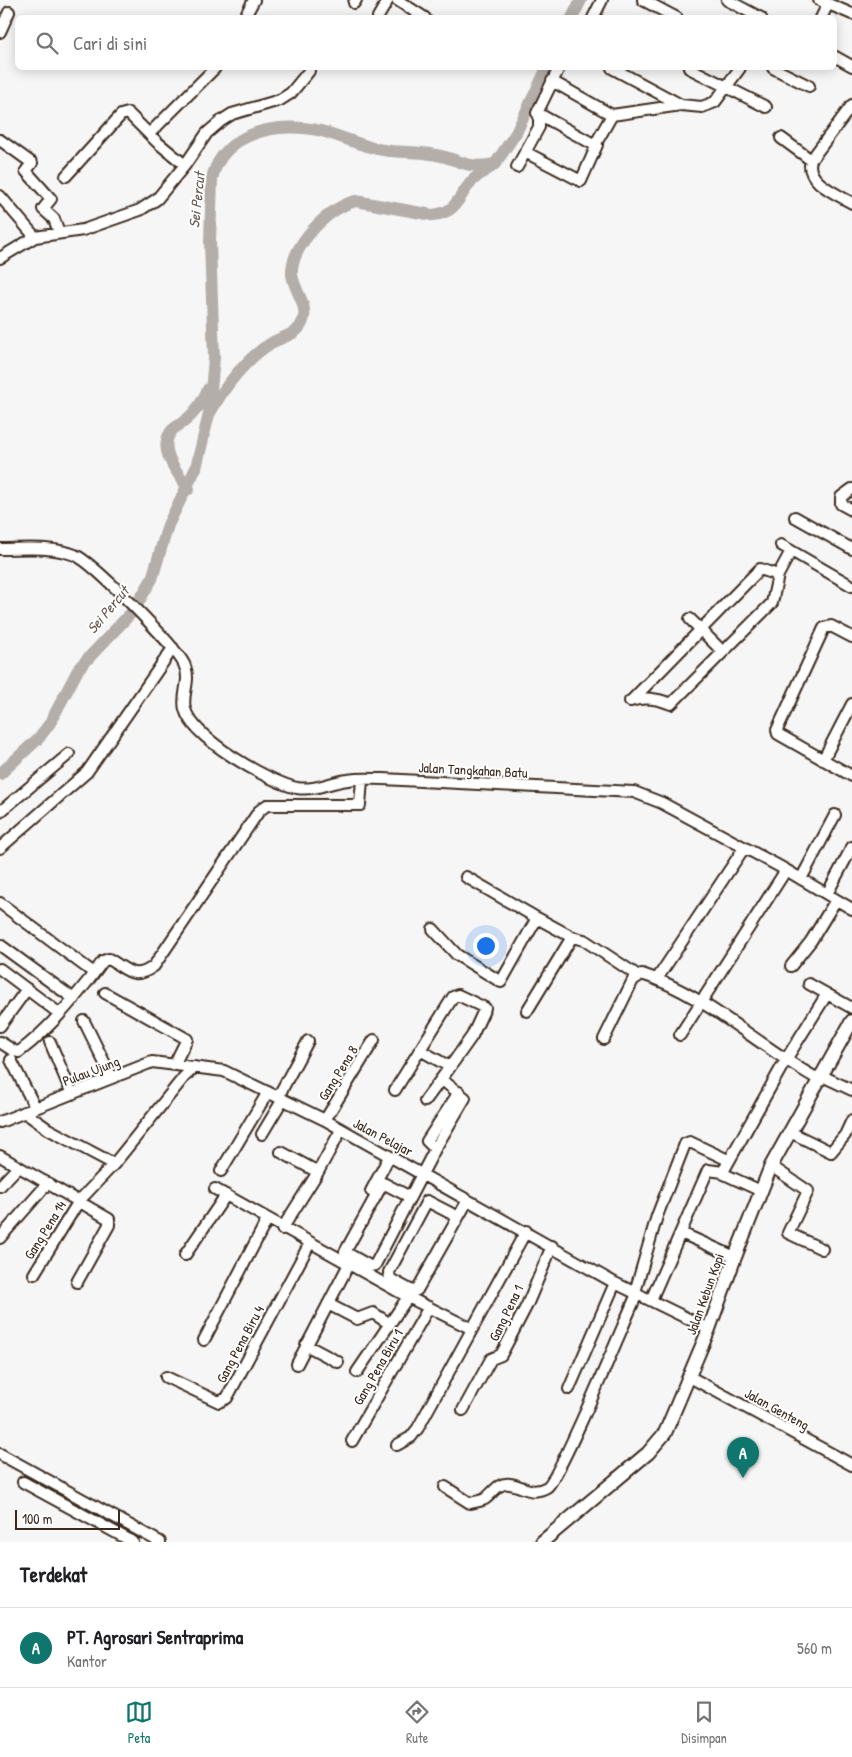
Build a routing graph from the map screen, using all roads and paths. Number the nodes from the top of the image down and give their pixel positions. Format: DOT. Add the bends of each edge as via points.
graph roads {
  1 [pos="254,0"];
  2 [pos="388,0"];
  3 [pos="396,0"];
  4 [pos="602,0"];
  5 [pos="643,0"];
  6 [pos="727,0"];
  7 [pos="823,2"];
  8 [pos="9,12"];
  9 [pos="412,14"];
  10 [pos="852,14"];
  11 [pos="246,15"];
  12 [pos="379,15"];
  13 [pos="594,15"];
  14 [pos="671,15"];
  15 [pos="755,15"];
  16 [pos="821,15"];
  17 [pos="0,32"];
  18 [pos="837,58"];
  19 [pos="852,66"];
  20 [pos="213,70"];
  21 [pos="558,70"];
  22 [pos="616,70"];
  23 [pos="693,70"];
  24 [pos="739,70"];
  25 [pos="777,70"];
  26 [pos="310,71"];
  27 [pos="552,80"];
  28 [pos="809,86"];
  29 [pos="726,87"];
  30 [pos="681,105"];
  31 [pos="852,105"];
  32 [pos="766,108"];
  33 [pos="612,115"];
  34 [pos="539,116"];
  35 [pos="149,134"];
  36 [pos="781,138"];
  37 [pos="0,140"];
  38 [pos="597,145"];
  39 [pos="525,152"];
  40 [pos="811,160"];
  41 [pos="185,165"];
  42 [pos="517,167"];
  43 [pos="66,176"];
  44 [pos="0,196"];
  45 [pos="852,203"];
  46 [pos="59,232"];
  47 [pos="35,237"];
  48 [pos="0,258"];
  49 [pos="852,489"];
  50 [pos="852,510"];
  51 [pos="795,517"];
  52 [pos="781,545"];
  53 [pos="0,549"];
  54 [pos="852,549"];
  55 [pos="791,551"];
  56 [pos="778,575"];
  57 [pos="852,586"];
  58 [pos="690,619"];
  59 [pos="701,630"];
  60 [pos="852,636"];
  61 [pos="173,648"];
  62 [pos="724,652"];
  63 [pos="852,704"];
  64 [pos="68,754"];
  65 [pos="823,760"];
  66 [pos="852,776"];
  67 [pos="362,780"];
  68 [pos="0,812"];
  69 [pos="835,815"];
  70 [pos="852,847"];
  71 [pos="0,848"];
  72 [pos="744,848"];
  73 [pos="786,870"];
  74 [pos="466,877"];
  75 [pos="801,879"];
  76 [pos="831,897"];
  77 [pos="0,903"];
  78 [pos="852,909"];
  79 [pos="537,918"];
  80 [pos="434,929"];
  81 [pos="572,937"];
  82 [pos="0,945"];
  83 [pos="791,966"];
  84 [pos="0,969"];
  85 [pos="94,973"];
  86 [pos="637,976"];
  87 [pos="657,980"];
  88 [pos="809,984"];
  89 [pos="27,989"];
  90 [pos="105,993"];
  91 [pos="827,994"];
  92 [pos="74,998"];
  93 [pos="701,1002"];
  94 [pos="852,1008"];
  95 [pos="527,1011"];
  96 [pos="60,1014"];
  97 [pos="84,1021"];
  98 [pos="852,1021"];
  99 [pos="0,1026"];
  100 [pos="680,1035"];
  101 [pos="604,1039"];
  102 [pos="374,1040"];
  103 [pos="308,1041"];
  104 [pos="847,1041"];
  105 [pos="0,1042"];
  106 [pos="50,1042"];
  107 [pos="420,1050"];
  108 [pos="11,1060"];
  109 [pos="785,1061"];
  110 [pos="174,1065"];
  111 [pos="195,1067"];
  112 [pos="450,1067"];
  113 [pos="819,1077"];
  114 [pos="112,1078"];
  115 [pos="441,1078"];
  116 [pos="395,1090"];
  117 [pos="852,1090"];
  118 [pos="268,1092"];
  119 [pos="72,1094"];
  120 [pos="281,1098"];
  121 [pos="425,1101"];
  122 [pos="35,1107"];
  123 [pos="24,1112"];
  124 [pos="325,1120"];
  125 [pos="852,1120"];
  126 [pos="0,1122"];
  127 [pos="341,1130"];
  128 [pos="790,1132"];
  129 [pos="262,1134"];
  130 [pos="281,1152"];
  131 [pos="0,1156"];
  132 [pos="390,1156"];
  133 [pos="728,1160"];
  134 [pos="114,1164"];
  135 [pos="771,1166"];
  136 [pos="18,1167"];
  137 [pos="221,1171"];
  138 [pos="318,1172"];
  139 [pos="723,1172"];
  140 [pos="422,1174"];
  141 [pos="48,1183"];
  142 [pos="0,1186"];
  143 [pos="215,1189"];
  144 [pos="761,1191"];
  145 [pos="226,1195"];
  146 [pos="410,1197"];
  147 [pos="468,1200"];
  148 [pos="79,1201"];
  149 [pos="458,1217"];
  150 [pos="267,1220"];
  151 [pos="282,1228"];
  152 [pos="526,1231"];
  153 [pos="681,1233"];
  154 [pos="0,1238"];
  155 [pos="310,1243"];
  156 [pos="552,1246"];
  157 [pos="822,1249"];
  158 [pos="185,1255"];
  159 [pos="334,1256"];
  160 [pos="734,1256"];
  161 [pos="349,1264"];
  162 [pos="34,1274"];
  163 [pos="76,1282"];
  164 [pos="616,1283"];
  165 [pos="636,1293"];
  166 [pos="408,1297"];
  167 [pos="651,1300"];
  168 [pos="328,1304"];
  169 [pos="429,1307"];
  170 [pos="390,1324"];
  171 [pos="472,1329"];
  172 [pos="709,1329"];
  173 [pos="204,1340"];
  174 [pos="306,1345"];
  175 [pos="338,1362"];
  176 [pos="297,1364"];
  177 [pos="356,1372"];
  178 [pos="690,1376"];
  179 [pos="166,1377"];
  180 [pos="569,1389"];
  181 [pos="463,1410"];
  182 [pos="352,1441"];
  183 [pos="397,1445"];
  184 [pos="0,1454"];
  185 [pos="852,1465"];
  186 [pos="22,1482"];
  187 [pos="445,1487"];
  188 [pos="133,1542"];
  189 [pos="160,1542"];
  190 [pos="542,1542"];
  1 -- 11 [label="street"];
  2 -- 12 [label="street"];
  3 -- 9 [label="street"];
  4 -- 13 [label="street"];
  5 -- 14 [label="street"];
  6 -- 15 [label="street"];
  7 -- 10 [label="street"];
  7 -- 16 [label="street"];
  8 -- 17 [label="street"];
  18 -- 19 [label="street"];
  20 -- 35 [label="street"];
  21 -- 27 [label="street"];
  22 -- 30 [label="street"];
  23 -- 29 [label="street"];
  24 -- 29 [label="street"];
  25 -- 28 [label="street"];
  26 -- 41 [label="street" via="291,93 280,100 221,120 207,133"];
  27 -- 33 [label="street"];
  27 -- 34 [label="street" via="537,109"];
  29 -- 30 [label="street" via="715,102 702,107"];
  29 -- 32 [label="street"];
  30 -- 33 [label="street"];
  31 -- 40 [label="street"];
  33 -- 38 [label="street"];
  34 -- 38 [label="street"];
  34 -- 39 [label="street" via="539,127"];
  35 -- 41 [label="street"];
  35 -- 43 [label="street" via="133,116 128,113 121,115"];
  36 -- 40 [label="street"];
  37 -- 46 [label="street" via="32,163 26,171 51,199 43,209 54,219"];
  38 -- 39 [label="street" via="582,181"];
  39 -- 42 [label="street"];
  40 -- 45 [label="street" via="811,174 822,185"];
  41 -- 46 [label="street" via="157,199 140,210 83,230"];
  44 -- 47 [label="street"];
  46 -- 47 [label="street"];
  47 -- 48 [label="street"];
  49 -- 50 [label="street" via="840,501"];
  51 -- 54 [label="street"];
  52 -- 55 [label="street"];
  53 -- 61 [label="street, Jalan Tangkahan Batu" via="43,549 64,552 86,561"];
  55 -- 56 [label="street"];
  55 -- 57 [label="street"];
  56 -- 59 [label="street" via="760,569"];
  56 -- 62 [label="street" via="772,603"];
  58 -- 59 [label="street"];
  59 -- 62 [label="street"];
  59 -- 62 [label="street" via="630,702 656,698 671,704"];
  60 -- 65 [label="street" via="831,626 824,628 777,730 778,734"];
  61 -- 67 [label="street, Jalan Tangkahan Batu" via="187,671 184,707 187,715 223,751 255,770 297,788 311,789"];
  61 -- 71 [label="street" via="87,772"];
  63 -- 65 [label="street"];
  64 -- 68 [label="street"];
  65 -- 66 [label="street"];
  67 -- 72 [label="street, Jalan Tangkahan Batu" via="634,792 662,803"];
  67 -- 85 [label="street" via="360,805 267,805 154,966 144,974 136,974 109,959 103,961"];
  69 -- 75 [label="street"];
  70 -- 76 [label="street"];
  72 -- 73 [label="street, Jalan Tangkahan Batu"];
  72 -- 87 [label="street"];
  73 -- 75 [label="street, Jalan Tangkahan Batu"];
  73 -- 93 [label="street"];
  74 -- 79 [label="street"];
  75 -- 76 [label="street, Jalan Tangkahan Batu"];
  76 -- 78 [label="street, Jalan Tangkahan Batu"];
  76 -- 83 [label="street" via="811,941"];
  77 -- 85 [label="street"];
  79 -- 80 [label="street" via="501,982 457,955"];
  79 -- 81 [label="street"];
  81 -- 86 [label="street" via="584,940"];
  81 -- 95 [label="street"];
  82 -- 92 [label="street"];
  84 -- 89 [label="street"];
  85 -- 92 [label="street"];
  86 -- 87 [label="street" via="642,974"];
  86 -- 101 [label="street"];
  87 -- 93 [label="street"];
  88 -- 91 [label="street"];
  89 -- 96 [label="street"];
  89 -- 99 [label="street"];
  90 -- 110 [label="street" via="187,1039"];
  91 -- 94 [label="street"];
  91 -- 109 [label="street"];
  92 -- 96 [label="street"];
  93 -- 100 [label="street"];
  93 -- 109 [label="street"];
  96 -- 105 [label="street" via="19,1052"];
  97 -- 114 [label="street"];
  98 -- 104 [label="main road, Jalan Kebun Kopi"];
  102 -- 124 [label="street, Gang Pena 8"];
  103 -- 120 [label="street"];
  104 -- 113 [label="main road, Jalan Kebun Kopi"];
  106 -- 119 [label="street"];
  107 -- 112 [label="street"];
  107 -- 112 [label="street" via="453,997 464,996 485,1008 472,1036"];
  107 -- 116 [label="street"];
  108 -- 122 [label="street"];
  109 -- 113 [label="street"];
  109 -- 133 [label="street"];
  110 -- 111 [label="street, Pulau Ujung"];
  110 -- 114 [label="street, Pulau Ujung" via="152,1062"];
  111 -- 118 [label="street, Jalan Pelajar" via="224,1071"];
  111 -- 134 [label="street"];
  112 -- 115 [label="street"];
  113 -- 117 [label="street"];
  113 -- 128 [label="main road, Jalan Kebun Kopi"];
  114 -- 119 [label="street, Pulau Ujung"];
  115 -- 121 [label="street"];
  115 -- 140 [label="street" via="462,1095 426,1141 435,1148"];
  118 -- 120 [label="street, Jalan Pelajar"];
  118 -- 137 [label="street"];
  119 -- 122 [label="street, Pulau Ujung"];
  120 -- 124 [label="street, Jalan Pelajar"];
  120 -- 129 [label="street"];
  122 -- 123 [label="street, Pulau Ujung"];
  123 -- 126 [label="street, Pulau Ujung"];
  123 -- 134 [label="street" via="48,1129"];
  124 -- 127 [label="street, Jalan Pelajar"];
  125 -- 128 [label="street" via="831,1152"];
  127 -- 132 [label="street, Jalan Pelajar"];
  127 -- 138 [label="street"];
  128 -- 135 [label="main road, Jalan Kebun Kopi"];
  130 -- 138 [label="street"];
  131 -- 136 [label="street"];
  132 -- 140 [label="street, Jalan Pelajar"];
  132 -- 159 [label="street"];
  133 -- 139 [label="street"];
  133 -- 165 [label="street" via="690,1142 685,1144 657,1216"];
  134 -- 148 [label="street"];
  135 -- 144 [label="main road, Jalan Kebun Kopi"];
  135 -- 157 [label="street" via="808,1191 788,1233"];
  136 -- 141 [label="street"];
  136 -- 142 [label="street"];
  138 -- 151 [label="street"];
  139 -- 144 [label="street"];
  139 -- 153 [label="street" via="708,1170"];
  140 -- 146 [label="street"];
  140 -- 147 [label="street, Jalan Pelajar"];
  141 -- 148 [label="street"];
  141 -- 154 [label="street"];
  143 -- 145 [label="street"];
  144 -- 160 [label="main road, Jalan Kebun Kopi"];
  145 -- 150 [label="street"];
  145 -- 158 [label="street"];
  146 -- 146 [label="street" via="382,1184 345,1252 370,1266 375,1265"];
  147 -- 149 [label="street"];
  147 -- 152 [label="street, Jalan Pelajar"];
  148 -- 162 [label="street, Gang Pena 14"];
  148 -- 163 [label="street" via="110,1221"];
  149 -- 149 [label="street" via="427,1201 389,1272 390,1279 412,1291 417,1290"];
  150 -- 151 [label="street"];
  150 -- 173 [label="street"];
  151 -- 155 [label="street"];
  152 -- 156 [label="street, Jalan Pelajar"];
  152 -- 171 [label="street"];
  153 -- 160 [label="street"];
  153 -- 167 [label="street"];
  155 -- 159 [label="street"];
  155 -- 179 [label="street, Gang Pena Biru 4" via="227,1398 219,1402"];
  156 -- 164 [label="street, Jalan Pelajar"];
  156 -- 181 [label="street, Gang Pena 1" via="501,1355 492,1358"];
  159 -- 161 [label="street"];
  160 -- 172 [label="main road, Jalan Kebun Kopi"];
  161 -- 166 [label="street"];
  161 -- 168 [label="street"];
  164 -- 165 [label="street, Jalan Pelajar"];
  164 -- 180 [label="street"];
  165 -- 167 [label="street, Jalan Pelajar"];
  165 -- 187 [label="street" via="571,1442 547,1487 535,1491 510,1484 470,1503"];
  166 -- 169 [label="street"];
  166 -- 170 [label="street"];
  167 -- 172 [label="street, Jalan Pelajar"];
  168 -- 170 [label="street" via="355,1318 373,1313"];
  168 -- 174 [label="street"];
  169 -- 171 [label="street"];
  169 -- 182 [label="street, Gang Pena Biru 1"];
  170 -- 177 [label="street"];
  171 -- 183 [label="street" via="418,1428 411,1437"];
  172 -- 178 [label="main road, Jalan Kebun Kopi"];
  174 -- 175 [label="street"];
  174 -- 176 [label="street"];
  178 -- 185 [label="street, Jalan Genteng"];
  178 -- 190 [label="main road, Jalan Kebun Kopi" via="657,1444"];
  184 -- 189 [label="street"];
  186 -- 188 [label="street"];
}
